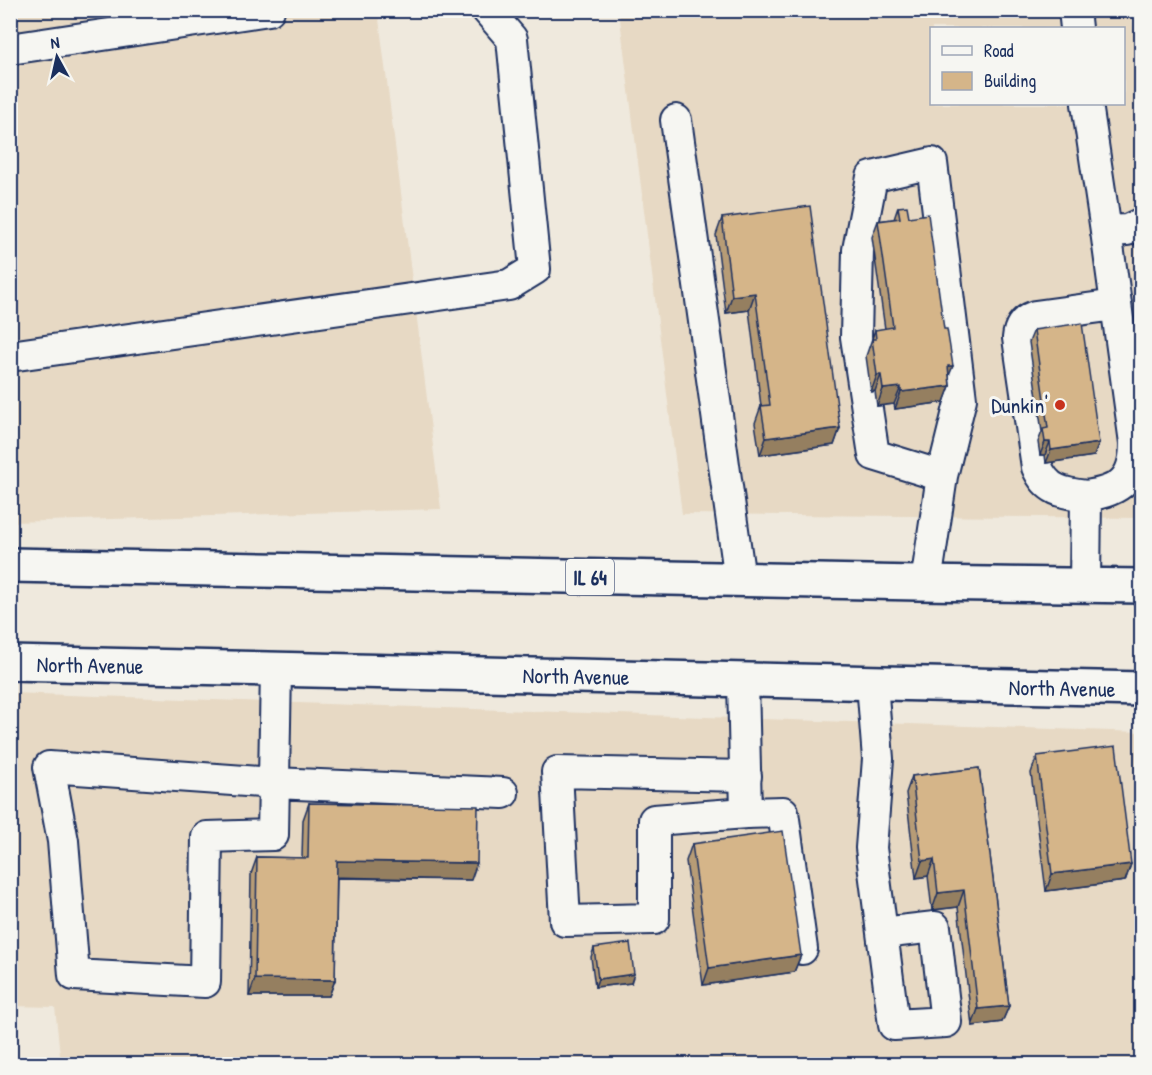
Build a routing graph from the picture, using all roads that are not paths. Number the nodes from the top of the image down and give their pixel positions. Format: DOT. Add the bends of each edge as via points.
graph roads {
  1 [pos="269,10"];
  2 [pos="488,10"];
  3 [pos="1074,10"];
  4 [pos="1076,27"];
  5 [pos="10,48"];
  6 [pos="1087,105"];
  7 [pos="676,120"];
  8 [pos="1129,231"];
  9 [pos="1116,305"];
  10 [pos="10,356"];
  11 [pos="942,476"];
  12 [pos="1086,496"];
  13 [pos="10,565"];
  14 [pos="740,580"];
  15 [pos="926,584"];
  16 [pos="1085,585"];
  17 [pos="1142,586"];
  18 [pos="10,663"];
  19 [pos="276,669"];
  20 [pos="743,680"];
  21 [pos="872,683"];
  22 [pos="1142,689"];
  23 [pos="746,776"];
  24 [pos="274,783"];
  25 [pos="502,793"];
  26 [pos="746,813"];
  27 [pos="882,933"];
  28 [pos="802,949"];
  1 -- 5 [label="lane"];
  2 -- 10 [label="lane" via="512,39 535,269 508,285"];
  3 -- 4 [label="lane"];
  6 -- 8 [label="lane"];
  7 -- 14 [label="lane"];
  8 -- 9 [label="lane"];
  9 -- 12 [label="lane" via="1135,457 1122,484 1103,494"];
  9 -- 12 [label="lane" via="1035,316 1027,319 1019,331 1041,479 1065,494"];
  11 -- 11 [label="lane" via="874,455 856,337 858,250 872,177 932,163 961,399"];
  11 -- 15 [label="lane"];
  12 -- 16 [label="lane"];
  13 -- 14 [label="main road, IL 64"];
  14 -- 15 [label="main road, IL 64"];
  15 -- 16 [label="main road, IL 64"];
  16 -- 17 [label="main road, IL 64"];
  18 -- 19 [label="main road, North Avenue"];
  19 -- 20 [label="main road, North Avenue"];
  19 -- 24 [label="lane"];
  20 -- 21 [label="main road, North Avenue"];
  20 -- 23 [label="lane"];
  21 -- 22 [label="main road, North Avenue"];
  21 -- 27 [label="lane" via="878,759 871,848"];
  23 -- 26 [label="lane"];
  23 -- 26 [label="lane" via="557,772 565,921 654,919 654,820"];
  24 -- 24 [label="lane" via="273,835 207,837 205,982 74,975 63,842 49,767"];
  24 -- 25 [label="lane"];
  26 -- 28 [label="lane" via="783,812"];
}
